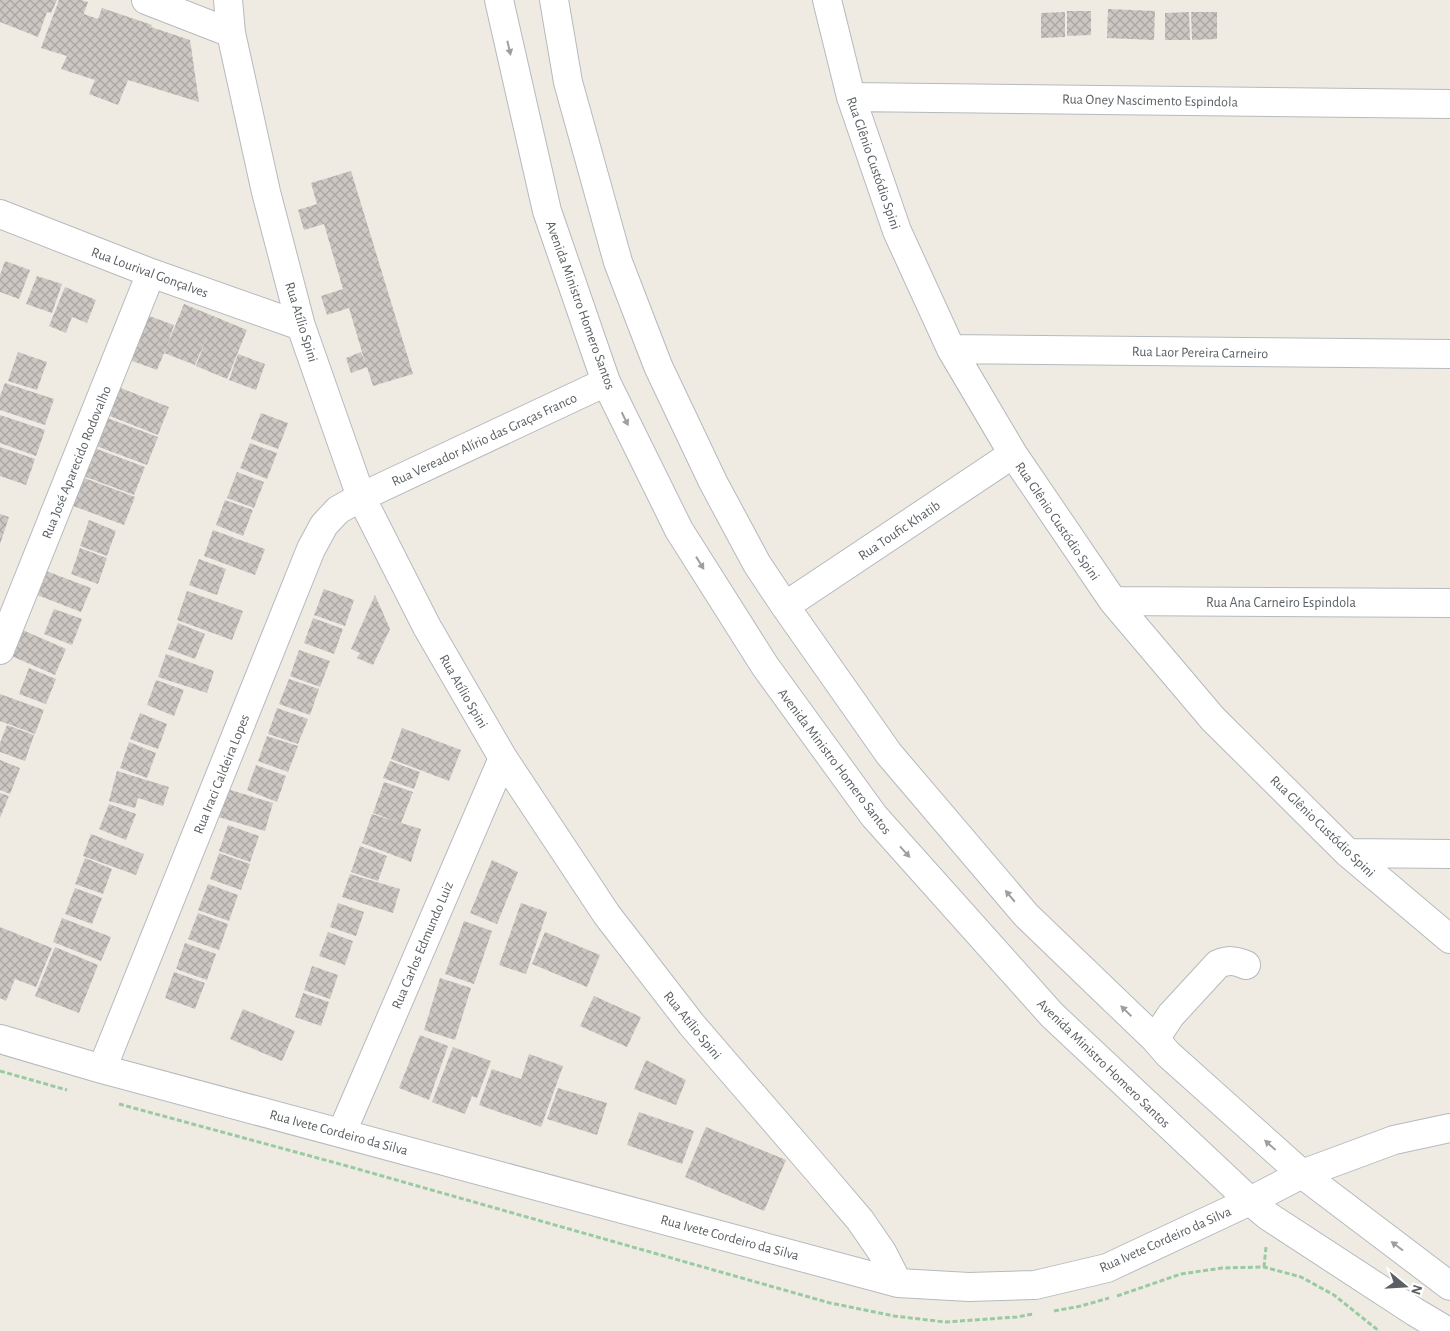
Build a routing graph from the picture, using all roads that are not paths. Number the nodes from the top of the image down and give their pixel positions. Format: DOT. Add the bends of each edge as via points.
graph roads {
  1 [pos="146,0"];
  2 [pos="228,0"];
  3 [pos="499,0"];
  4 [pos="554,0"];
  5 [pos="827,0"];
  6 [pos="231,33"];
  7 [pos="851,97"];
  8 [pos="1450,104"];
  9 [pos="0,214"];
  10 [pos="151,273"];
  11 [pos="301,326"];
  12 [pos="951,349"];
  13 [pos="1450,354"];
  14 [pos="606,382"];
  15 [pos="1013,454"];
  16 [pos="361,496"];
  17 [pos="1113,601"];
  18 [pos="1450,603"];
  19 [pos="785,606"];
  20 [pos="0,650"];
  21 [pos="503,758"];
  22 [pos="1348,853"];
  23 [pos="1450,854"];
  24 [pos="1450,939"];
  25 [pos="1246,965"];
  26 [pos="0,1038"];
  27 [pos="1155,1039"];
  28 [pos="102,1069"];
  29 [pos="1450,1128"];
  30 [pos="342,1132"];
  31 [pos="1302,1174"];
  32 [pos="1250,1201"];
  33 [pos="898,1283"];
  34 [pos="1450,1286"];
  35 [pos="1411,1321"];
  36 [pos="1447,1331"];
  1 -- 6 [label="street"];
  2 -- 6 [label="street, Rua Atílio Spini"];
  3 -- 14 [label="street, Avenida Ministro Homero Santos, one-way" via="547,211"];
  4 -- 19 [label="street" via="568,82 618,262 651,349 713,482 757,564"];
  5 -- 7 [label="street, Rua Glênio Custódio Spini"];
  6 -- 11 [label="street, Rua Atílio Spini" via="266,192"];
  7 -- 8 [label="street, Rua Oney Nascimento Espindola"];
  7 -- 12 [label="street, Rua Glênio Custódio Spini" via="897,231"];
  9 -- 10 [label="street, Rua Lourival Gonçalves"];
  10 -- 11 [label="street, Rua Lourival Gonçalves"];
  10 -- 20 [label="street, Rua José Aparecido Rodovalho"];
  11 -- 16 [label="street, Rua Atílio Spini"];
  12 -- 13 [label="street, Rua Laor Pereira Carneiro"];
  12 -- 15 [label="street, Rua Glênio Custódio Spini"];
  14 -- 16 [label="street, Rua Vereador Alírio das Graças Franco"];
  14 -- 32 [label="street, Avenida Ministro Homero Santos, one-way" via="679,530 765,666 874,816 1052,1015"];
  15 -- 17 [label="street, Rua Glênio Custódio Spini"];
  15 -- 19 [label="street, Rua Toufic Khatib"];
  16 -- 21 [label="street, Rua Atílio Spini" via="427,627"];
  16 -- 28 [label="street, Rua Iraci Caldeira Lopes" via="338,510 324,525 312,549"];
  17 -- 18 [label="street, Rua Ana Carneiro Espindola"];
  17 -- 22 [label="street, Rua Glênio Custódio Spini" via="1213,719"];
  27 -- 19 [label="street, one-way" via="1026,915 890,754"];
  21 -- 30 [label="street, Rua Carlos Edmundo Luiz"];
  21 -- 33 [label="street, Rua Atílio Spini" via="607,916 692,1025 860,1220"];
  22 -- 23 [label="street"];
  22 -- 24 [label="street, Rua Glênio Custódio Spini"];
  25 -- 27 [label="street" via="1228,960 1218,964 1171,1015"];
  26 -- 28 [label="street, Rua Ivete Cordeiro da Silva"];
  31 -- 27 [label="street, one-way"];
  28 -- 30 [label="street, Rua Ivete Cordeiro da Silva"];
  29 -- 31 [label="street, Rua Ivete Cordeiro da Silva" via="1394,1140"];
  30 -- 33 [label="street, Rua Ivete Cordeiro da Silva"];
  31 -- 32 [label="street, Rua Ivete Cordeiro da Silva"];
  34 -- 31 [label="street, one-way"];
  32 -- 33 [label="street, Rua Ivete Cordeiro da Silva" via="1108,1268 1035,1285 969,1287"];
  32 -- 35 [label="street, Avenida Ministro Homero Santos"];
  35 -- 36 [label="street, Avenida Ministro Homero Santos"];
}
